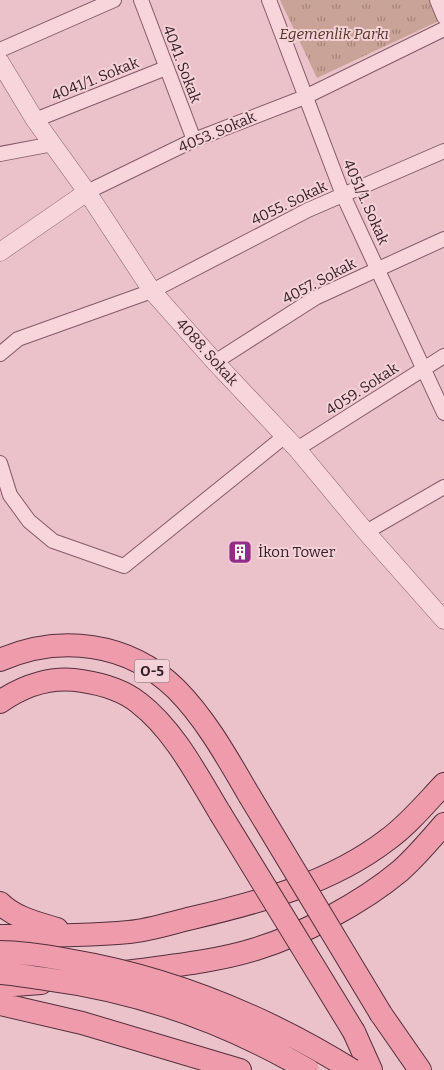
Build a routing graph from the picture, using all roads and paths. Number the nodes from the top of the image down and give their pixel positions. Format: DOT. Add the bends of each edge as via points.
graph roads {
  1 [pos="114,0"];
  2 [pos="141,0"];
  3 [pos="269,0"];
  4 [pos="437,0"];
  5 [pos="444,17"];
  6 [pos="444,28"];
  7 [pos="0,50"];
  8 [pos="0,62"];
  9 [pos="166,68"];
  10 [pos="305,97"];
  11 [pos="35,120"];
  12 [pos="194,140"];
  13 [pos="53,144"];
  14 [pos="444,151"];
  15 [pos="0,154"];
  16 [pos="87,192"];
  17 [pos="343,195"];
  18 [pos="444,239"];
  19 [pos="0,252"];
  20 [pos="378,269"];
  21 [pos="152,291"];
  22 [pos="0,354"];
  23 [pos="444,356"];
  24 [pos="215,362"];
  25 [pos="422,369"];
  26 [pos="444,413"];
  27 [pos="285,436"];
  28 [pos="297,450"];
  29 [pos="0,463"];
  30 [pos="444,487"];
  31 [pos="366,532"];
  32 [pos="444,620"];
  33 [pos="0,660"];
  34 [pos="0,702"];
  35 [pos="444,784"];
  36 [pos="444,824"];
  37 [pos="0,904"];
  38 [pos="77,935"];
  39 [pos="0,936"];
  40 [pos="0,952"];
  41 [pos="0,973"];
  42 [pos="0,986"];
  43 [pos="0,1004"];
  44 [pos="240,1070"];
  45 [pos="308,1070"];
  46 [pos="352,1070"];
  47 [pos="371,1070"];
  48 [pos="420,1070"];
  1 -- 7 [label="street"];
  2 -- 9 [label="street, 4041. Sokak"];
  3 -- 10 [label="street, 4051/1. Sokak"];
  4 -- 5 [label="street"];
  6 -- 10 [label="street, 4053. Sokak"];
  8 -- 11 [label="street, 4088. Sokak"];
  9 -- 11 [label="street, 4041/1. Sokak"];
  9 -- 12 [label="street, 4041. Sokak"];
  10 -- 12 [label="street, 4053. Sokak"];
  10 -- 17 [label="street, 4051/1. Sokak"];
  11 -- 13 [label="street, 4088. Sokak"];
  12 -- 16 [label="street, 4053. Sokak"];
  13 -- 15 [label="street"];
  13 -- 16 [label="street, 4088. Sokak"];
  14 -- 17 [label="street, 4055. Sokak"];
  16 -- 19 [label="street, 4053. Sokak"];
  16 -- 21 [label="street, 4088. Sokak"];
  17 -- 20 [label="street, 4051/1. Sokak"];
  17 -- 21 [label="street, 4055. Sokak"];
  18 -- 20 [label="street, 4057. Sokak"];
  20 -- 24 [label="street, 4057. Sokak" via="315,298"];
  20 -- 25 [label="street, 4051/1. Sokak"];
  21 -- 22 [label="street, 4055. Sokak" via="18,339"];
  21 -- 24 [label="street, 4088. Sokak"];
  23 -- 25 [label="street, 4059. Sokak"];
  24 -- 27 [label="street, 4088. Sokak"];
  25 -- 26 [label="street, 4051/1. Sokak"];
  25 -- 28 [label="street, 4059. Sokak"];
  27 -- 28 [label="street, 4088. Sokak"];
  27 -- 29 [label="street" via="124,566 53,541 29,521 10,495"];
  28 -- 31 [label="street, 4088. Sokak"];
  30 -- 31 [label="street"];
  31 -- 32 [label="street, 4088. Sokak"];
  33 -- 48 [label="main road, O-5, bridge" via="35,648 65,644 99,648 135,661 182,696 212,736 381,1014"];
  34 -- 47 [label="main road, O-5, bridge" via="25,687 52,680 77,680 117,690 138,702 184,755 354,1032"];
  35 -- 38 [label="main road" via="387,841 300,887 154,928"];
  36 -- 42 [label="main road" via="412,860 384,883 308,929 269,945 150,970"];
  37 -- 38 [label="main road" via="26,919"];
  38 -- 39 [label="main road"];
  40 -- 46 [label="main road, bridge" via="96,965 190,991 264,1022"];
  41 -- 45 [label="main road, bridge" via="90,986 169,1007 246,1037"];
  43 -- 44 [label="main road" via="74,1021"];
}
